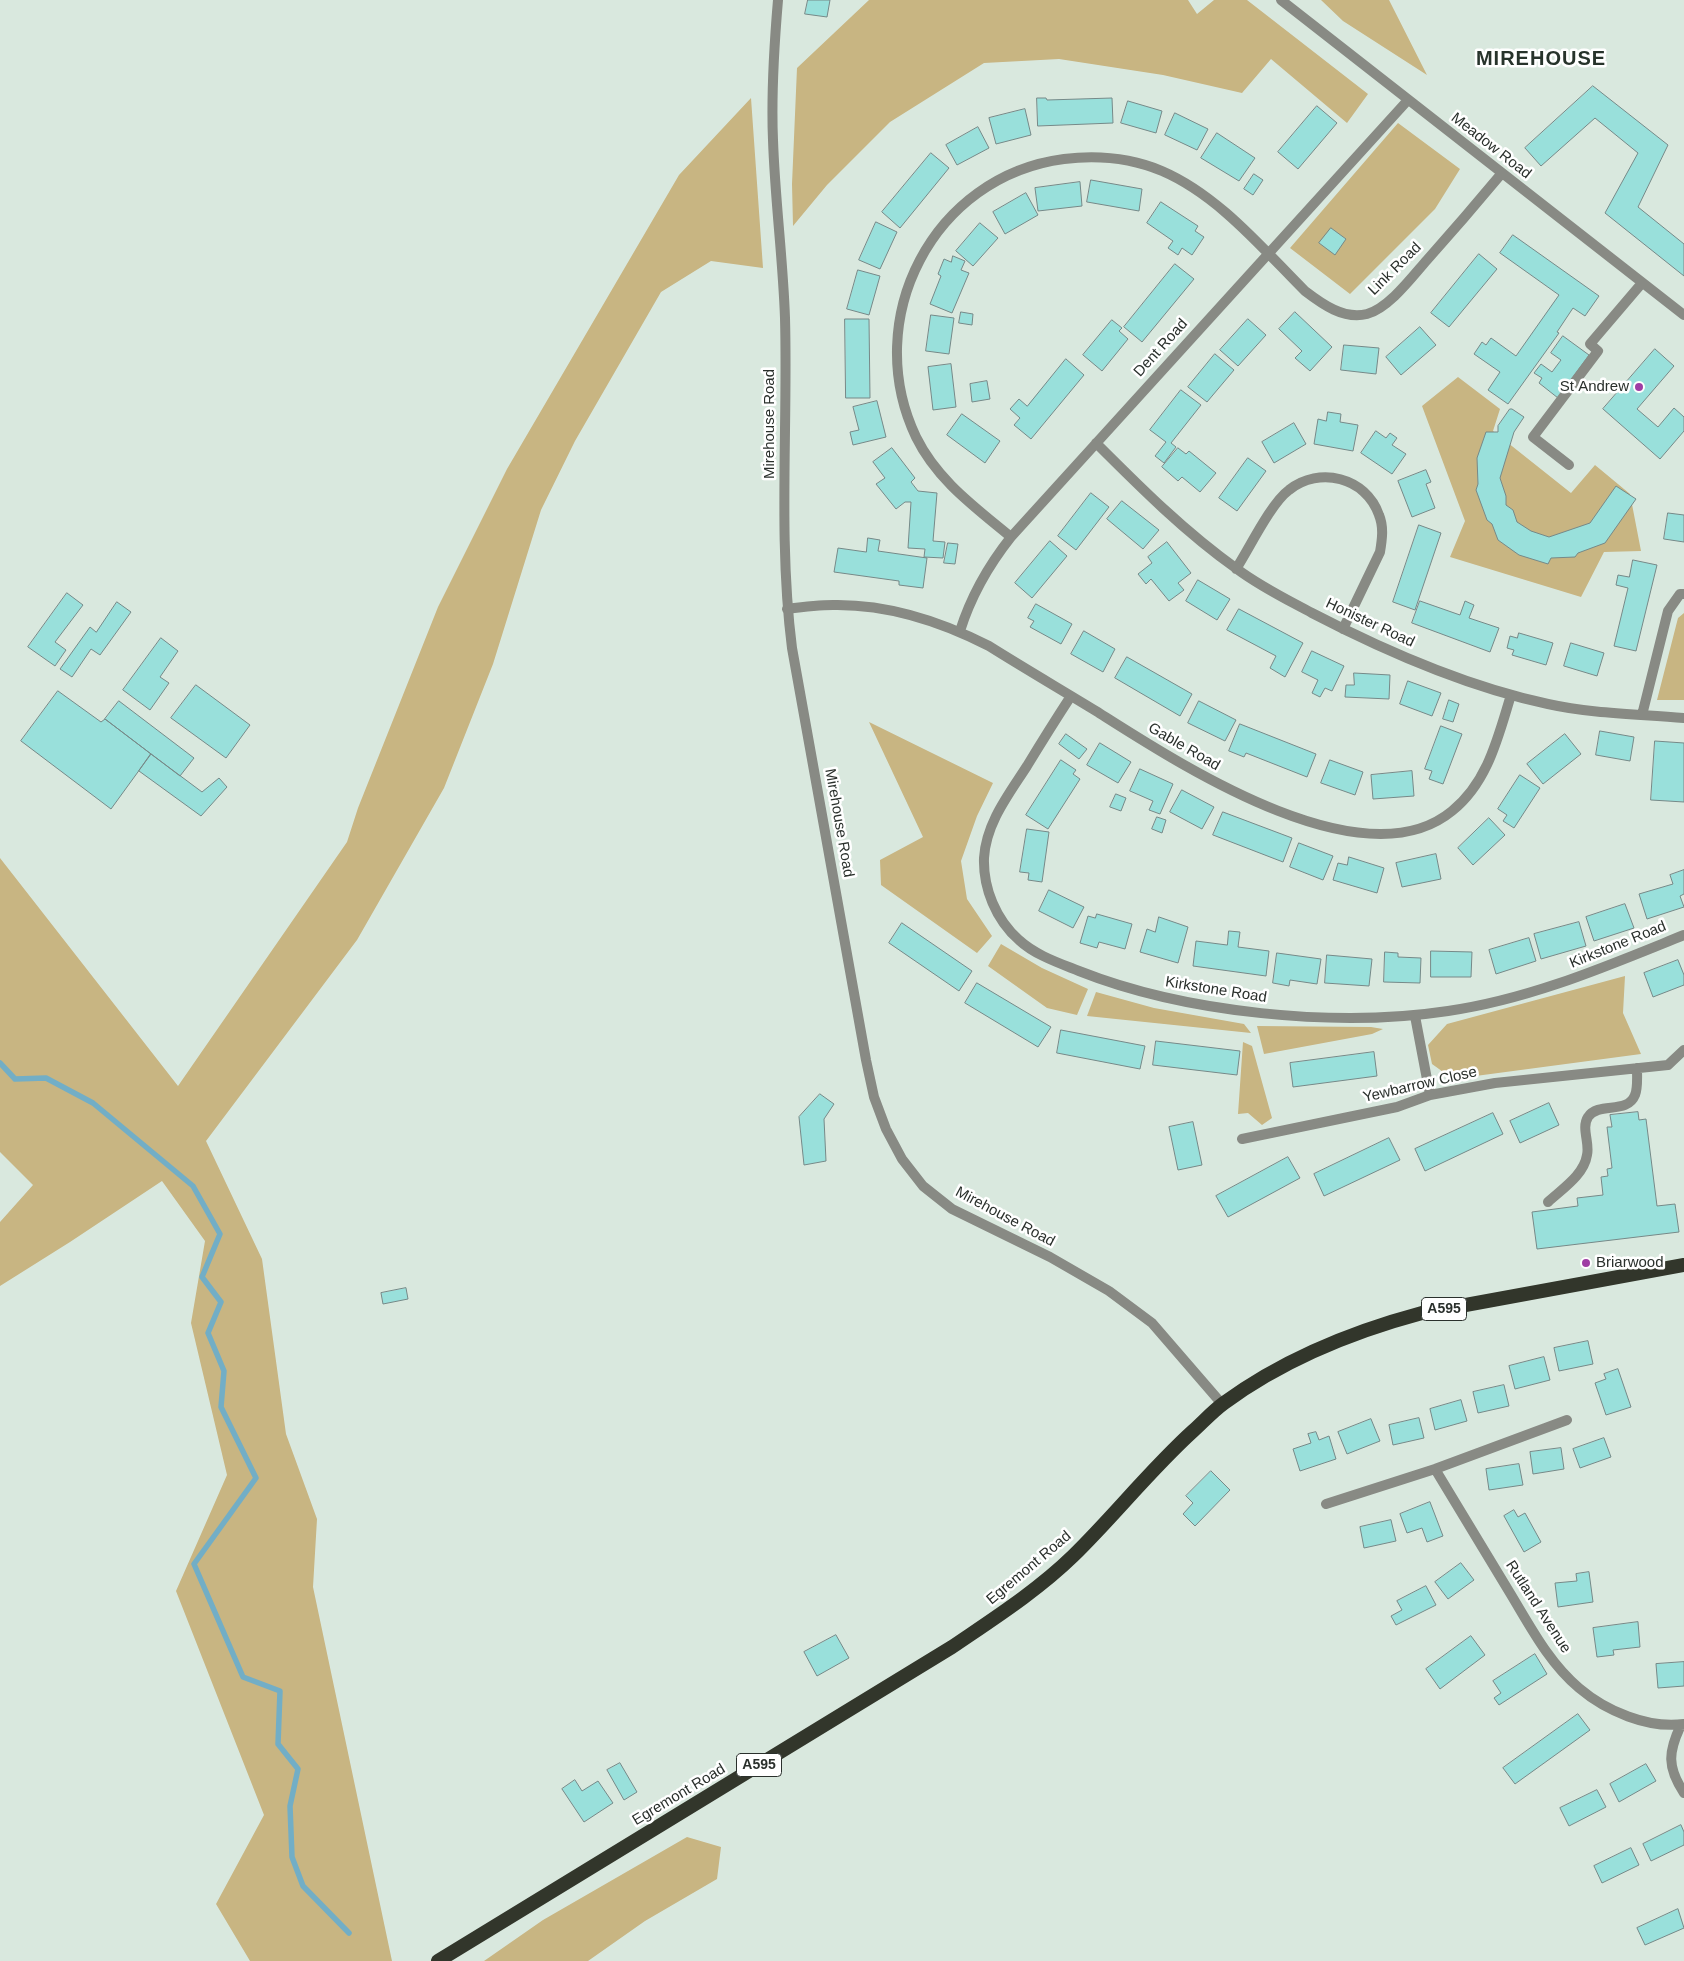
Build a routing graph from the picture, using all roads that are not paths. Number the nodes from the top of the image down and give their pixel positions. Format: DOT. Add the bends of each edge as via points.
graph roads {
  1 [pos="778,0"];
  2 [pos="1281,0"];
  3 [pos="1408,100"];
  4 [pos="1502,173"];
  5 [pos="1267,253"];
  6 [pos="1642,283"];
  7 [pos="1684,314"];
  8 [pos="1096,444"];
  9 [pos="1569,465"];
  10 [pos="1011,537"];
  11 [pos="1236,569"];
  12 [pos="1684,594"];
  13 [pos="787,608"];
  14 [pos="1343,629"];
  15 [pos="960,631"];
  16 [pos="1511,695"];
  17 [pos="1071,696"];
  18 [pos="1642,715"];
  19 [pos="1684,718"];
  20 [pos="1684,935"];
  21 [pos="1415,1016"];
  22 [pos="1684,1050"];
  23 [pos="1637,1068"];
  24 [pos="1430,1095"];
  25 [pos="1242,1139"];
  26 [pos="1548,1202"];
  27 [pos="1684,1264"];
  28 [pos="1222,1404"];
  29 [pos="1567,1420"];
  30 [pos="1435,1469"];
  31 [pos="1326,1504"];
  32 [pos="1683,1724"];
  33 [pos="1684,1793"];
  34 [pos="438,1961"];
  1 -- 13 [label="street, Mirehouse Road" via="772,109 785,320 784,539"];
  2 -- 3 [label="street, Meadow Road"];
  3 -- 4 [label="street, Meadow Road"];
  3 -- 5 [label="street, Dent Road"];
  4 -- 5 [label="street, Link Road" via="1399,291 1386,304 1368,314 1351,314 1320,302"];
  4 -- 6 [label="street, Meadow Road"];
  5 -- 8 [label="street, Dent Road"];
  5 -- 10 [label="street, Link Road" via="1215,203 1179,179 1140,164 1097,157 1054,160 1013,173 976,194 943,224 918,262 902,304 896,350 901,394 916,437 941,475 956,492"];
  6 -- 7 [label="street, Meadow Road"];
  6 -- 9 [label="street" via="1590,344 1598,351 1533,437"];
  8 -- 10 [label="street, Dent Road"];
  8 -- 11 [label="street, Honister Road" via="1173,519"];
  10 -- 15 [label="street, Dent Road" via="982,578"];
  11 -- 14 [label="street, Honister Road" via="1284,599"];
  11 -- 14 [label="street" via="1279,500 1292,487 1321,476 1356,485 1377,509 1382,540 1380,552"];
  12 -- 18 [label="street" via="1680,594 1668,611"];
  13 -- 15 [label="street, Gable Road" via="834,604 864,607"];
  13 -- 28 [label="street, Mirehouse Road" via="866,1060 874,1098 902,1159 923,1186 952,1209 1050,1257 1109,1291 1152,1323"];
  14 -- 16 [label="street, Honister Road" via="1443,671"];
  15 -- 17 [label="street, Gable Road"];
  16 -- 17 [label="street, Gable Road" via="1493,755 1468,796 1452,812 1428,825 1408,832 1381,834 1330,828 1221,785 1178,763"];
  16 -- 18 [label="street, Honister Road" via="1595,711"];
  17 -- 21 [label="street, Kirkstone Road" via="998,812 986,842 984,865 988,888 999,917 1019,941 1040,954 1101,980 1184,1002 1291,1015"];
  18 -- 19 [label="street, Honister Road"];
  20 -- 21 [label="street, Kirkstone Road" via="1547,988 1481,1006"];
  21 -- 24 [label="street"];
  22 -- 23 [label="street, Yewbarrow Close" via="1668,1065"];
  23 -- 24 [label="street, Yewbarrow Close" via="1495,1083"];
  23 -- 26 [label="street" via="1635,1094 1631,1101 1590,1115 1585,1123 1588,1154 1583,1168"];
  24 -- 25 [label="street, Yewbarrow Close" via="1397,1107"];
  27 -- 28 [label="highway, Egremont Road / A595" via="1422,1313 1384,1324 1311,1352"];
  28 -- 34 [label="highway, Egremont Road / A595" via="1176,1447 1072,1557 984,1626"];
  29 -- 30 [label="street"];
  30 -- 31 [label="street"];
  30 -- 32 [label="street, Rutland Avenue" via="1531,1628 1554,1662 1579,1688 1605,1706 1637,1720"];
  32 -- 33 [label="street, Rutland Avenue" via="1673,1741 1670,1755 1671,1768"];
}
